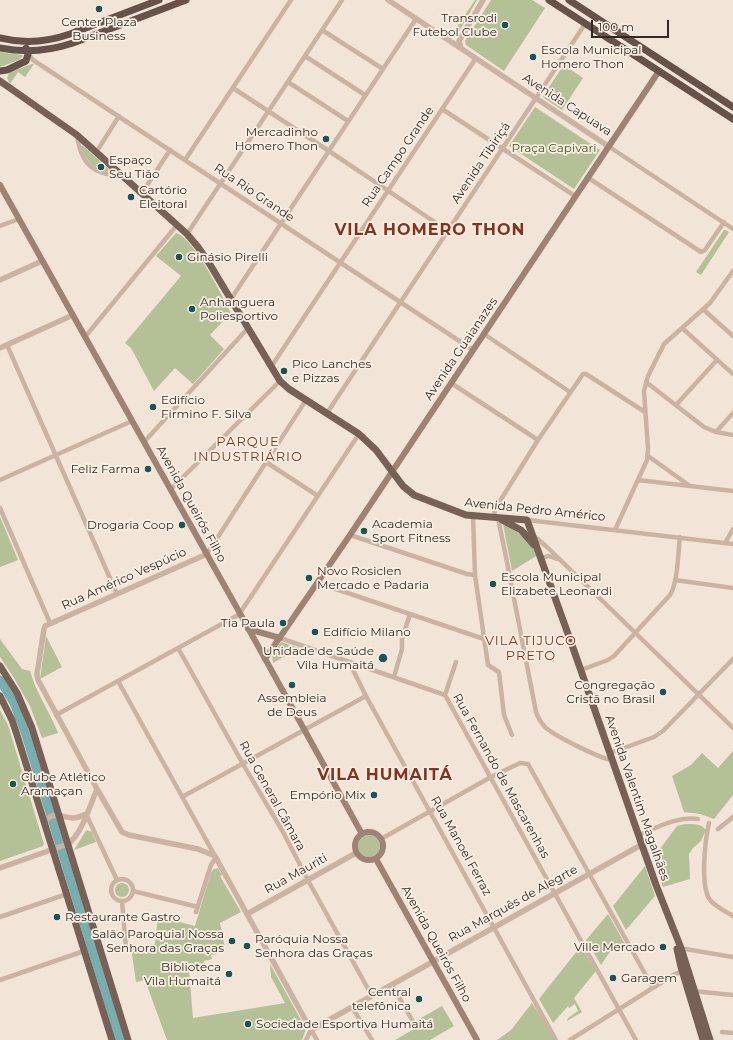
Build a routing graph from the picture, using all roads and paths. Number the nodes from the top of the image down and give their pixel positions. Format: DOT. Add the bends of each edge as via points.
graph roads {
  1 [pos="159,0"];
  2 [pos="186,0"];
  3 [pos="291,0"];
  4 [pos="342,0"];
  5 [pos="388,0"];
  6 [pos="483,0"];
  7 [pos="549,0"];
  8 [pos="569,0"];
  9 [pos="416,19"];
  10 [pos="585,24"];
  11 [pos="322,30"];
  12 [pos="0,38"];
  13 [pos="459,41"];
  14 [pos="24,42"];
  15 [pos="451,42"];
  16 [pos="0,48"];
  17 [pos="461,48"];
  18 [pos="27,51"];
  19 [pos="305,56"];
  20 [pos="476,58"];
  21 [pos="383,69"];
  22 [pos="3,70"];
  23 [pos="659,71"];
  24 [pos="0,81"];
  25 [pos="288,82"];
  26 [pos="7,86"];
  27 [pos="232,88"];
  28 [pos="365,95"];
  29 [pos="536,98"];
  30 [pos="733,107"];
  31 [pos="442,109"];
  32 [pos="268,112"];
  33 [pos="120,116"];
  34 [pos="733,119"];
  35 [pos="348,121"];
  36 [pos="77,135"];
  37 [pos="608,146"];
  38 [pos="502,148"];
  39 [pos="170,150"];
  40 [pos="97,151"];
  41 [pos="329,151"];
  42 [pos="185,160"];
  43 [pos="588,177"];
  44 [pos="125,178"];
  45 [pos="221,183"];
  46 [pos="0,186"];
  47 [pos="388,191"];
  48 [pos="142,193"];
  49 [pos="575,196"];
  50 [pos="19,220"];
  51 [pos="724,222"];
  52 [pos="281,223"];
  53 [pos="177,225"];
  54 [pos="0,226"];
  55 [pos="733,229"];
  56 [pos="448,231"];
  57 [pos="187,234"];
  58 [pos="42,261"];
  59 [pos="340,262"];
  60 [pos="733,271"];
  61 [pos="0,280"];
  62 [pos="230,299"];
  63 [pos="400,302"];
  64 [pos="704,310"];
  65 [pos="73,315"];
  66 [pos="248,328"];
  67 [pos="682,328"];
  68 [pos="484,334"];
  69 [pos="733,336"];
  70 [pos="85,337"];
  71 [pos="7,345"];
  72 [pos="0,348"];
  73 [pos="473,350"];
  74 [pos="717,360"];
  75 [pos="271,367"];
  76 [pos="733,374"];
  77 [pos="280,381"];
  78 [pos="646,382"];
  79 [pos="451,383"];
  80 [pos="570,392"];
  81 [pos="306,400"];
  82 [pos="676,405"];
  83 [pos="645,412"];
  84 [pos="327,413"];
  85 [pos="733,413"];
  86 [pos="132,421"];
  87 [pos="716,432"];
  88 [pos="359,434"];
  89 [pos="733,435"];
  90 [pos="538,440"];
  91 [pos="144,442"];
  92 [pos="56,455"];
  93 [pos="648,456"];
  94 [pos="266,462"];
  95 [pos="393,471"];
  96 [pos="0,480"];
  97 [pos="638,480"];
  98 [pos="692,487"];
  99 [pos="171,490"];
  100 [pos="733,492"];
  101 [pos="318,496"];
  102 [pos="0,508"];
  103 [pos="473,516"];
  104 [pos="497,518"];
  105 [pos="525,520"];
  106 [pos="733,529"];
  107 [pos="521,530"];
  108 [pos="614,530"];
  109 [pos="350,535"];
  110 [pos="533,536"];
  111 [pos="680,537"];
  112 [pos="725,543"];
  113 [pos="733,544"];
  114 [pos="207,554"];
  115 [pos="540,556"];
  116 [pos="561,561"];
  117 [pos="474,575"];
  118 [pos="675,580"];
  119 [pos="318,583"];
  120 [pos="733,588"];
  121 [pos="117,594"];
  122 [pos="240,613"];
  123 [pos="410,614"];
  124 [pos="50,623"];
  125 [pos="248,629"];
  126 [pos="635,633"];
  127 [pos="280,638"];
  128 [pos="484,639"];
  129 [pos="178,648"];
  130 [pos="733,659"];
  131 [pos="265,660"];
  132 [pos="349,662"];
  133 [pos="456,662"];
  134 [pos="0,666"];
  135 [pos="581,670"];
  136 [pos="394,677"];
  137 [pos="118,682"];
  138 [pos="698,694"];
  139 [pos="0,696"];
  140 [pos="366,696"];
  141 [pos="445,696"];
  142 [pos="56,715"];
  143 [pos="733,728"];
  144 [pos="304,730"];
  145 [pos="512,735"];
  146 [pos="611,756"];
  147 [pos="243,764"];
  148 [pos="491,777"];
  149 [pos="97,789"];
  150 [pos="182,797"];
  151 [pos="430,811"];
  152 [pos="86,814"];
  153 [pos="58,815"];
  154 [pos="733,817"];
  155 [pos="72,818"];
  156 [pos="698,819"];
  157 [pos="47,820"];
  158 [pos="709,823"];
  159 [pos="718,829"];
  160 [pos="362,834"];
  161 [pos="76,835"];
  162 [pos="639,835"];
  163 [pos="381,839"];
  164 [pos="642,845"];
  165 [pos="61,847"];
  166 [pos="356,853"];
  167 [pos="215,856"];
  168 [pos="376,859"];
  169 [pos="0,868"];
  170 [pos="590,874"];
  171 [pos="117,880"];
  172 [pos="307,880"];
  173 [pos="133,891"];
  174 [pos="556,893"];
  175 [pos="66,894"];
  176 [pos="122,901"];
  177 [pos="198,907"];
  178 [pos="196,912"];
  179 [pos="247,914"];
  180 [pos="733,916"];
  181 [pos="0,917"];
  182 [pos="494,928"];
  183 [pos="126,948"];
  184 [pos="679,948"];
  185 [pos="84,951"];
  186 [pos="733,957"];
  187 [pos="433,962"];
  188 [pos="685,971"];
  189 [pos="0,980"];
  190 [pos="392,985"];
  191 [pos="653,988"];
  192 [pos="691,991"];
  193 [pos="733,995"];
  194 [pos="372,996"];
  195 [pos="352,1007"];
  196 [pos="620,1009"];
  197 [pos="415,1025"];
  198 [pos="311,1030"];
  199 [pos="722,1032"];
  200 [pos="733,1033"];
  201 [pos="112,1040"];
  202 [pos="128,1040"];
  203 [pos="306,1040"];
  204 [pos="317,1040"];
  205 [pos="372,1040"];
  206 [pos="476,1040"];
  207 [pos="556,1040"];
  208 [pos="570,1040"];
  209 [pos="636,1040"];
  210 [pos="704,1040"];
  211 [pos="710,1040"];
  1 -- 14 [label="highway" via="64,36"];
  2 -- 18 [label="highway" via="73,44"];
  3 -- 27 [label="street"];
  4 -- 11 [label="street"];
  5 -- 9 [label="street, Avenida Capuava"];
  6 -- 13 [label="street"];
  7 -- 10 [label="highway"];
  8 -- 30 [label="highway"];
  9 -- 15 [label="street, Avenida Capuava"];
  9 -- 21 [label="street"];
  10 -- 23 [label="highway"];
  10 -- 29 [label="street, Avenida Tibiriçá"];
  11 -- 19 [label="street"];
  11 -- 21 [label="street"];
  12 -- 14 [label="highway"];
  13 -- 15 [label="street"];
  13 -- 17 [label="street"];
  14 -- 18 [label="highway"];
  15 -- 17 [label="street, Avenida Capuava"];
  16 -- 18 [label="highway"];
  17 -- 20 [label="street, Avenida Capuava"];
  18 -- 22 [label="highway" via="26,61"];
  18 -- 33 [label="street, Rua Rio Grande" via="33,60"];
  19 -- 25 [label="street"];
  19 -- 28 [label="street"];
  20 -- 29 [label="street, Avenida Capuava"];
  20 -- 31 [label="street, Rua Campo Grande"];
  21 -- 28 [label="street"];
  22 -- 26 [label="main road"];
  23 -- 34 [label="highway"];
  23 -- 37 [label="main road, Avenida Guaianazes"];
  24 -- 26 [label="main road, Avenida Pedro Américo"];
  25 -- 32 [label="street"];
  25 -- 35 [label="street"];
  26 -- 36 [label="main road, Avenida Pedro Américo"];
  27 -- 32 [label="street"];
  27 -- 42 [label="street"];
  28 -- 35 [label="street"];
  29 -- 37 [label="street, Avenida Capuava"];
  29 -- 38 [label="street, Avenida Tibiriçá"];
  31 -- 38 [label="street"];
  31 -- 47 [label="street, Rua Campo Grande"];
  32 -- 41 [label="street"];
  32 -- 45 [label="street"];
  33 -- 39 [label="street, Rua Rio Grande"];
  33 -- 40 [label="street"];
  35 -- 41 [label="street"];
  36 -- 40 [label="main road, Avenida Pedro Américo"];
  36 -- 44 [label="street" via="81,154 89,166 100,173"];
  37 -- 43 [label="main road, Avenida Guaianazes"];
  37 -- 51 [label="street, Avenida Capuava"];
  38 -- 49 [label="street"];
  38 -- 56 [label="street, Avenida Tibiriçá"];
  39 -- 42 [label="street, Rua Rio Grande"];
  39 -- 48 [label="street"];
  40 -- 44 [label="main road, Avenida Pedro Américo"];
  41 -- 47 [label="street"];
  41 -- 52 [label="street"];
  42 -- 45 [label="street, Rua Rio Grande"];
  43 -- 49 [label="main road, Avenida Guaianazes"];
  43 -- 51 [label="street" via="701,252"];
  44 -- 48 [label="main road, Avenida Pedro Américo"];
  45 -- 52 [label="street, Rua Rio Grande"];
  45 -- 57 [label="street"];
  46 -- 50 [label="main road, Avenida Queirós Filho"];
  47 -- 56 [label="street"];
  47 -- 59 [label="street, Rua Campo Grande"];
  48 -- 53 [label="main road, Avenida Pedro Américo"];
  49 -- 68 [label="main road, Avenida Guaianazes"];
  50 -- 54 [label="street"];
  50 -- 58 [label="main road, Avenida Queirós Filho"];
  51 -- 55 [label="street, Avenida Capuava"];
  52 -- 59 [label="street, Rua Rio Grande"];
  52 -- 62 [label="street"];
  53 -- 57 [label="main road, Avenida Pedro Américo"];
  53 -- 70 [label="street"];
  56 -- 63 [label="street, Avenida Tibiriçá"];
  57 -- 62 [label="main road, Avenida Pedro Américo" via="204,255"];
  58 -- 61 [label="street"];
  58 -- 65 [label="main road, Avenida Queirós Filho"];
  59 -- 63 [label="street, Rua Rio Grande"];
  59 -- 75 [label="street, Rua Campo Grande"];
  60 -- 64 [label="street" via="714,300"];
  62 -- 66 [label="main road, Avenida Pedro Américo"];
  63 -- 73 [label="street, Rua Rio Grande"];
  63 -- 84 [label="street, Avenida Tibiriçá"];
  64 -- 67 [label="street"];
  64 -- 69 [label="street"];
  65 -- 70 [label="main road, Avenida Queirós Filho"];
  65 -- 71 [label="street"];
  66 -- 75 [label="main road, Avenida Pedro Américo"];
  66 -- 91 [label="street"];
  67 -- 74 [label="street"];
  67 -- 78 [label="street" via="664,344"];
  68 -- 73 [label="main road, Avenida Guaianazes"];
  68 -- 80 [label="street"];
  70 -- 86 [label="main road, Avenida Queirós Filho"];
  71 -- 72 [label="street"];
  71 -- 92 [label="street"];
  73 -- 79 [label="main road, Avenida Guaianazes"];
  74 -- 76 [label="street"];
  74 -- 82 [label="street"];
  75 -- 77 [label="main road, Avenida Pedro Américo"];
  77 -- 81 [label="main road, Avenida Pedro Américo"];
  77 -- 99 [label="street"];
  78 -- 82 [label="street"];
  78 -- 83 [label="street"];
  79 -- 90 [label="street"];
  79 -- 95 [label="main road, Avenida Guaianazes"];
  80 -- 83 [label="street" via="581,375 586,374"];
  80 -- 90 [label="street"];
  81 -- 84 [label="main road, Avenida Pedro Américo"];
  81 -- 94 [label="street"];
  82 -- 87 [label="street" via="704,427"];
  83 -- 93 [label="street"];
  84 -- 88 [label="main road, Avenida Pedro Américo"];
  85 -- 87 [label="street"];
  86 -- 91 [label="main road, Avenida Queirós Filho"];
  86 -- 92 [label="street"];
  87 -- 89 [label="street"];
  88 -- 95 [label="main road, Avenida Pedro Américo"];
  88 -- 101 [label="street"];
  90 -- 104 [label="street" via="495,509"];
  91 -- 99 [label="main road, Avenida Queirós Filho"];
  92 -- 96 [label="street"];
  92 -- 121 [label="street"];
  93 -- 97 [label="street"];
  93 -- 98 [label="street"];
  94 -- 101 [label="street"];
  94 -- 114 [label="street"];
  95 -- 103 [label="main road, Avenida Pedro Américo" via="399,482 414,495"];
  95 -- 109 [label="main road, Avenida Guaianazes"];
  97 -- 98 [label="street"];
  97 -- 108 [label="street"];
  98 -- 100 [label="street"];
  99 -- 114 [label="main road, Avenida Queirós Filho"];
  101 -- 122 [label="street"];
  102 -- 124 [label="street"];
  103 -- 104 [label="main road, Avenida Pedro Américo"];
  103 -- 117 [label="street"];
  104 -- 105 [label="main road, Avenida Pedro Américo"];
  104 -- 107 [label="main road"];
  104 -- 146 [label="street" via="536,712 545,727 555,734 603,758"];
  105 -- 107 [label="main road"];
  105 -- 108 [label="street, Avenida Pedro Américo"];
  105 -- 110 [label="main road, Avenida Valentim Magalhães"];
  106 -- 112 [label="street"];
  107 -- 115 [label="main road" via="531,540"];
  108 -- 111 [label="street, Avenida Pedro Américo"];
  109 -- 117 [label="street"];
  109 -- 119 [label="main road, Avenida Guaianazes"];
  110 -- 115 [label="main road, Avenida Valentim Magalhães"];
  110 -- 116 [label="street"];
  111 -- 112 [label="street, Avenida Pedro Américo"];
  111 -- 118 [label="street"];
  112 -- 113 [label="street, Avenida Pedro Américo"];
  114 -- 121 [label="street, Rua Américo Vespúcio"];
  114 -- 122 [label="main road, Avenida Queirós Filho"];
  115 -- 116 [label="street" via="549,556"];
  115 -- 135 [label="main road, Avenida Valentim Magalhães"];
  116 -- 126 [label="street"];
  117 -- 128 [label="street"];
  118 -- 120 [label="street"];
  118 -- 126 [label="street" via="670,595"];
  119 -- 123 [label="street"];
  119 -- 127 [label="main road, Avenida Guaianazes"];
  121 -- 124 [label="street, Rua Américo Vespúcio"];
  122 -- 125 [label="main road, Avenida Queirós Filho"];
  122 -- 129 [label="street"];
  123 -- 128 [label="street"];
  123 -- 136 [label="street"];
  124 -- 142 [label="street" via="44,629 37,675"];
  125 -- 127 [label="main road"];
  125 -- 131 [label="main road, Avenida Queirós Filho"];
  126 -- 135 [label="street" via="614,656"];
  126 -- 138 [label="street"];
  127 -- 131 [label="main road, Avenida Guaianazes"];
  127 -- 132 [label="street, Rua Fernando de Mascarenhas"];
  128 -- 145 [label="street" via="488,665 499,672 504,715"];
  129 -- 137 [label="street"];
  129 -- 147 [label="street, Rua General Câmara"];
  130 -- 138 [label="street"];
  131 -- 144 [label="main road, Avenida Queirós Filho"];
  132 -- 136 [label="street, Rua Fernando de Mascarenhas"];
  132 -- 140 [label="street, Rua Manoel Ferraz"];
  133 -- 141 [label="street"];
  134 -- 153 [label="main road" via="17,693 32,728"];
  135 -- 146 [label="main road, Avenida Valentim Magalhães"];
  136 -- 141 [label="street, Rua Fernando de Mascarenhas"];
  137 -- 142 [label="street"];
  137 -- 150 [label="street"];
  138 -- 143 [label="street"];
  138 -- 146 [label="street" via="659,734"];
  139 -- 157 [label="main road" via="12,720"];
  140 -- 144 [label="street"];
  140 -- 151 [label="street, Rua Manoel Ferraz"];
  141 -- 148 [label="street, Rua Fernando de Mascarenhas"];
  142 -- 149 [label="street"];
  144 -- 147 [label="street"];
  144 -- 160 [label="main road, Avenida Queirós Filho"];
  146 -- 162 [label="main road, Avenida Valentim Magalhães"];
  147 -- 150 [label="street"];
  147 -- 172 [label="street, Rua General Câmara" via="283,832"];
  148 -- 151 [label="street"];
  148 -- 170 [label="street" via="520,763 525,762 530,766"];
  148 -- 174 [label="street, Rua Fernando de Mascarenhas"];
  149 -- 152 [label="street"];
  149 -- 167 [label="street" via="125,834 198,849"];
  150 -- 167 [label="street"];
  151 -- 163 [label="street"];
  151 -- 182 [label="street, Rua Manoel Ferraz"];
  152 -- 155 [label="street"];
  152 -- 161 [label="street"];
  152 -- 171 [label="street"];
  153 -- 155 [label="street"];
  153 -- 157 [label="street"];
  153 -- 165 [label="main road"];
  154 -- 159 [label="street"];
  155 -- 161 [label="street" via="76,825"];
  156 -- 162 [label="street" via="674,820"];
  157 -- 165 [label="main road"];
  158 -- 180 [label="street" via="704,878 706,894 714,904"];
  160 -- 163 [label="main road" via="371,832"];
  160 -- 166 [label="main road" via="355,841"];
  161 -- 165 [label="street"];
  162 -- 164 [label="main road, Avenida Valentim Magalhães"];
  163 -- 168 [label="main road" via="382,850"];
  164 -- 170 [label="street, Rua Marquês de Alegrte"];
  164 -- 184 [label="main road, Avenida Valentim Magalhães"];
  165 -- 169 [label="street"];
  165 -- 175 [label="main road"];
  165 -- 202 [label="main road"];
  166 -- 168 [label="main road" via="365,860"];
  166 -- 172 [label="street, Rua Mauriti"];
  167 -- 177 [label="street"];
  167 -- 179 [label="street"];
  168 -- 187 [label="main road, Avenida Queirós Filho"];
  170 -- 174 [label="street, Rua Marquês de Alegrte"];
  170 -- 191 [label="street"];
  171 -- 173 [label="street" via="130,881"];
  171 -- 176 [label="street" via="111,892 114,898"];
  172 -- 179 [label="street, Rua Mauriti"];
  172 -- 194 [label="street, Rua General Câmara"];
  173 -- 176 [label="street" via="128,899"];
  173 -- 177 [label="street"];
  174 -- 182 [label="street, Rua Marquês de Alegrte"];
  174 -- 196 [label="street, Rua Fernando de Mascarenhas"];
  175 -- 181 [label="street"];
  175 -- 185 [label="main road"];
  176 -- 183 [label="street"];
  177 -- 178 [label="street"];
  179 -- 198 [label="street"];
  182 -- 187 [label="street, Rua Marquês de Alegrte"];
  182 -- 207 [label="street, Rua Manoel Ferraz"];
  184 -- 186 [label="street"];
  184 -- 188 [label="main road, Avenida Valentim Magalhães"];
  185 -- 189 [label="street"];
  185 -- 201 [label="main road"];
  187 -- 190 [label="street, Rua Marquês de Alegrte"];
  187 -- 206 [label="main road, Avenida Queirós Filho"];
  188 -- 191 [label="street" via="675,974"];
  188 -- 192 [label="main road, Avenida Valentim Magalhães"];
  190 -- 194 [label="street, Rua Marquês de Alegrte"];
  190 -- 197 [label="street"];
  191 -- 196 [label="street"];
  192 -- 193 [label="street"];
  192 -- 210 [label="main road, Avenida Valentim Magalhães"];
  192 -- 211 [label="main road, Avenida Valentim Magalhães"];
  194 -- 195 [label="street, Rua Marquês de Alegrte"];
  195 -- 198 [label="street, Rua Marquês de Alegrte"];
  195 -- 205 [label="street"];
  196 -- 208 [label="street"];
  196 -- 209 [label="street, Rua Fernando de Mascarenhas"];
  198 -- 203 [label="street"];
  198 -- 204 [label="street"];
  199 -- 200 [label="street"];
}
